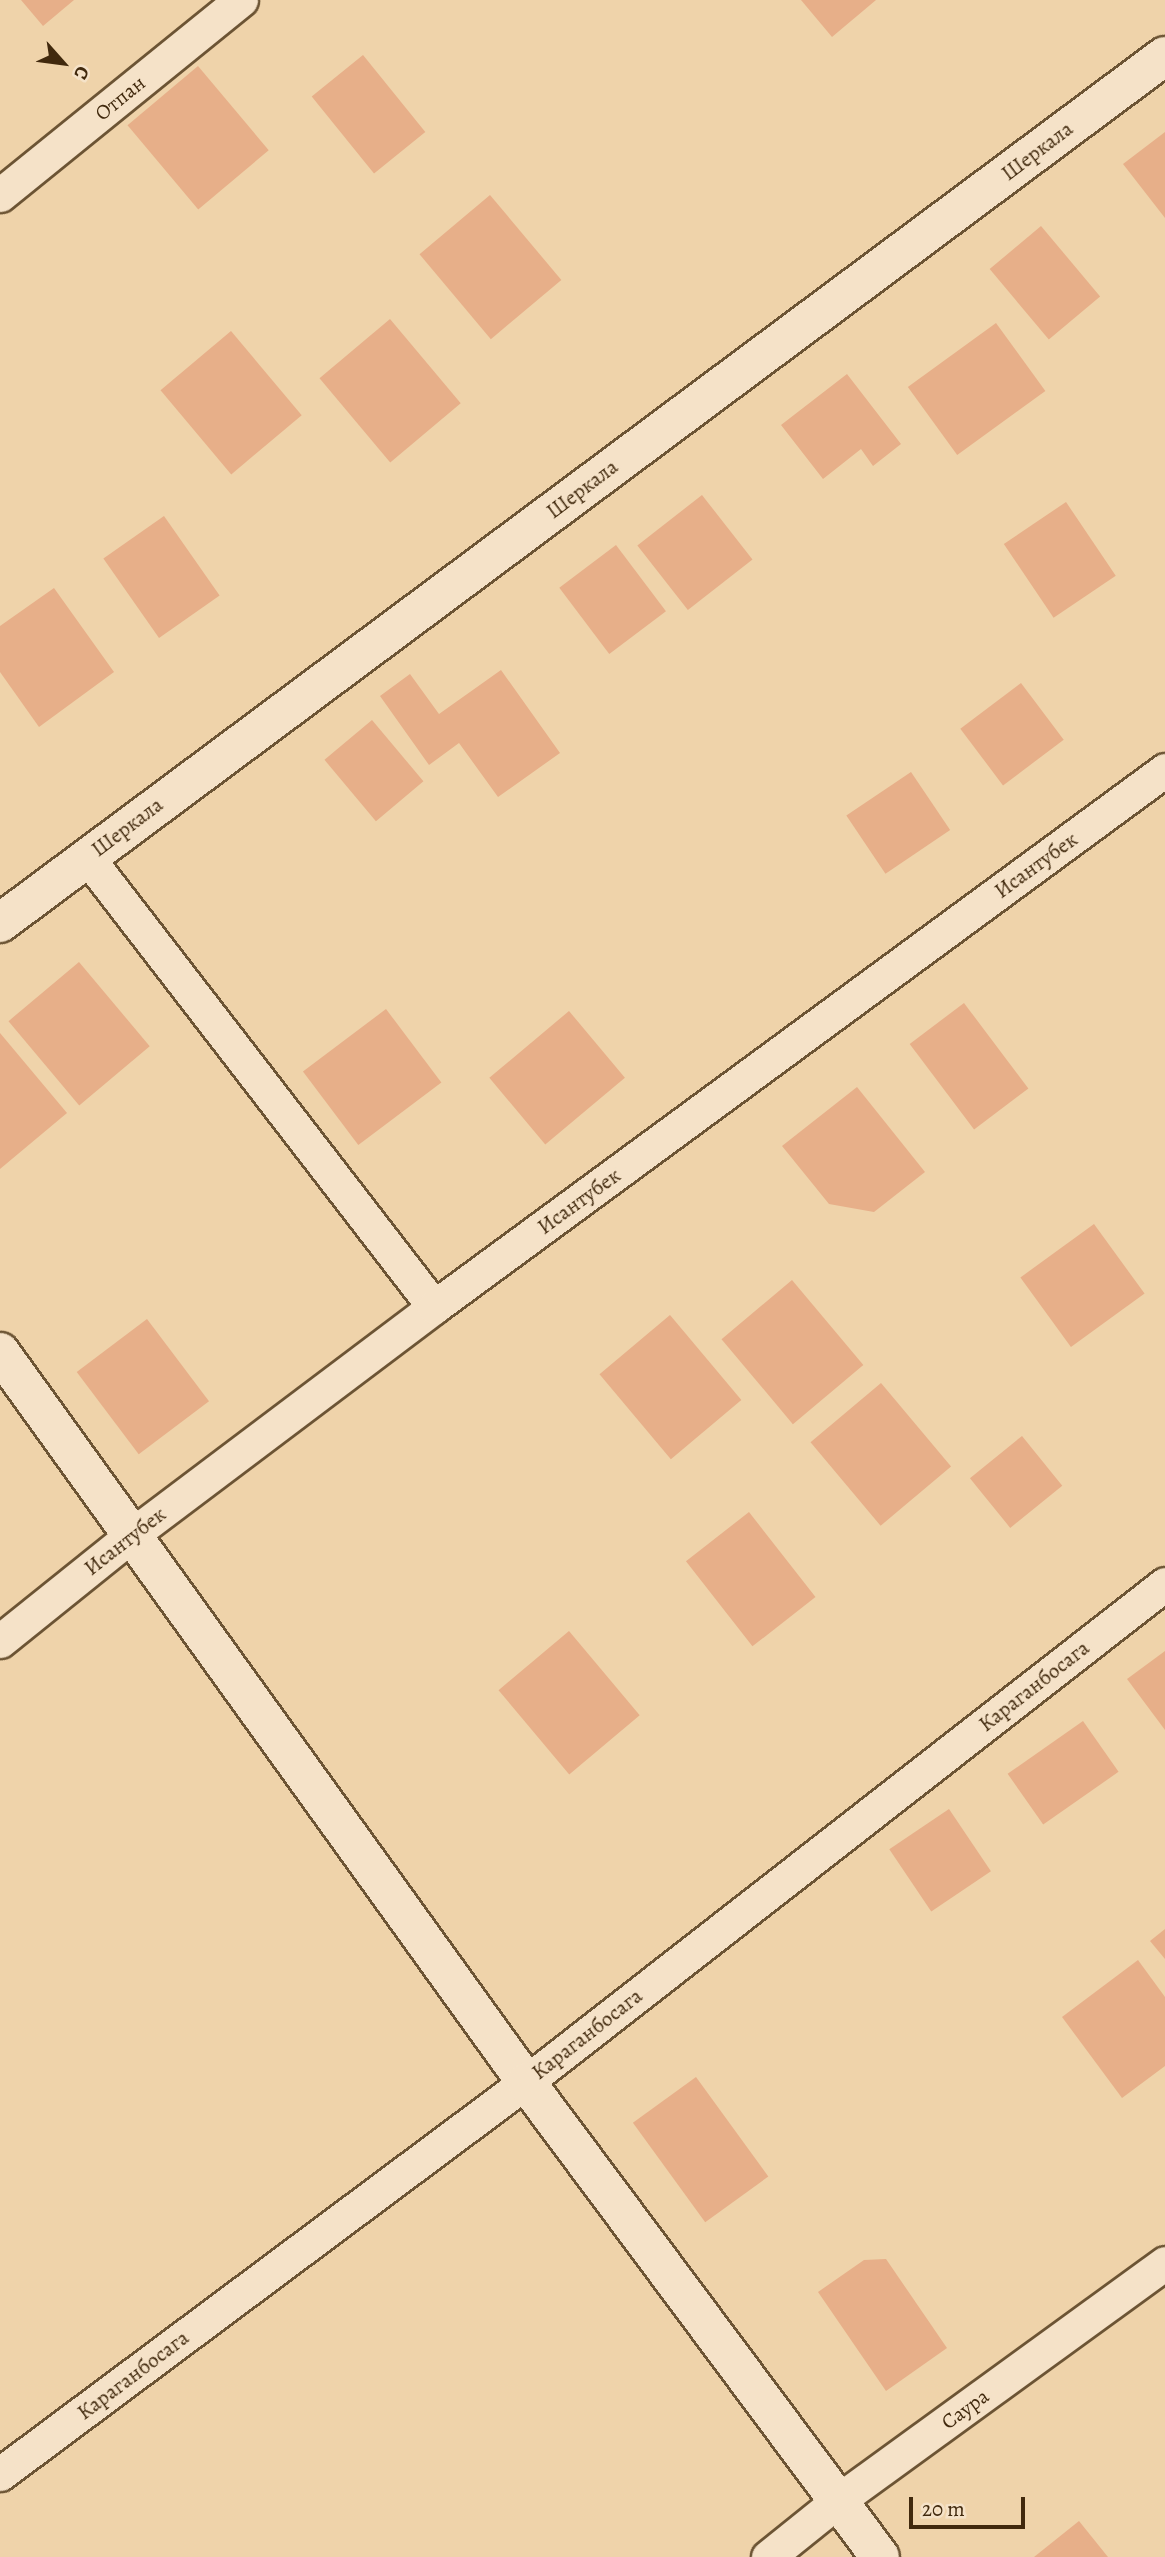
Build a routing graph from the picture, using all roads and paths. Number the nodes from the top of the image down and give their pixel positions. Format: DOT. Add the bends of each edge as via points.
graph roads {
  1 [pos="241,0"];
  2 [pos="1165,56"];
  3 [pos="0,195"];
  4 [pos="1165,770"];
  5 [pos="87,857"];
  6 [pos="0,923"];
  7 [pos="434,1307"];
  8 [pos="0,1352"];
  9 [pos="133,1534"];
  10 [pos="1165,1584"];
  11 [pos="0,1641"];
  12 [pos="526,2082"];
  13 [pos="1165,2263"];
  14 [pos="0,2474"];
  15 [pos="839,2500"];
  16 [pos="768,2557"];
  17 [pos="880,2557"];
  1 -- 3 [label="street, Отпан"];
  2 -- 5 [label="street, Шеркала"];
  4 -- 7 [label="street, Исантубек"];
  5 -- 6 [label="street, Шеркала"];
  5 -- 7 [label="street"];
  7 -- 9 [label="street, Исантубек"];
  8 -- 9 [label="street"];
  9 -- 11 [label="street, Исантубек"];
  9 -- 12 [label="street"];
  10 -- 12 [label="street, Караганбосага"];
  12 -- 14 [label="street, Караганбосага"];
  12 -- 15 [label="street"];
  13 -- 15 [label="street, Саура"];
  15 -- 16 [label="street, Саура"];
  15 -- 17 [label="street"];
}
